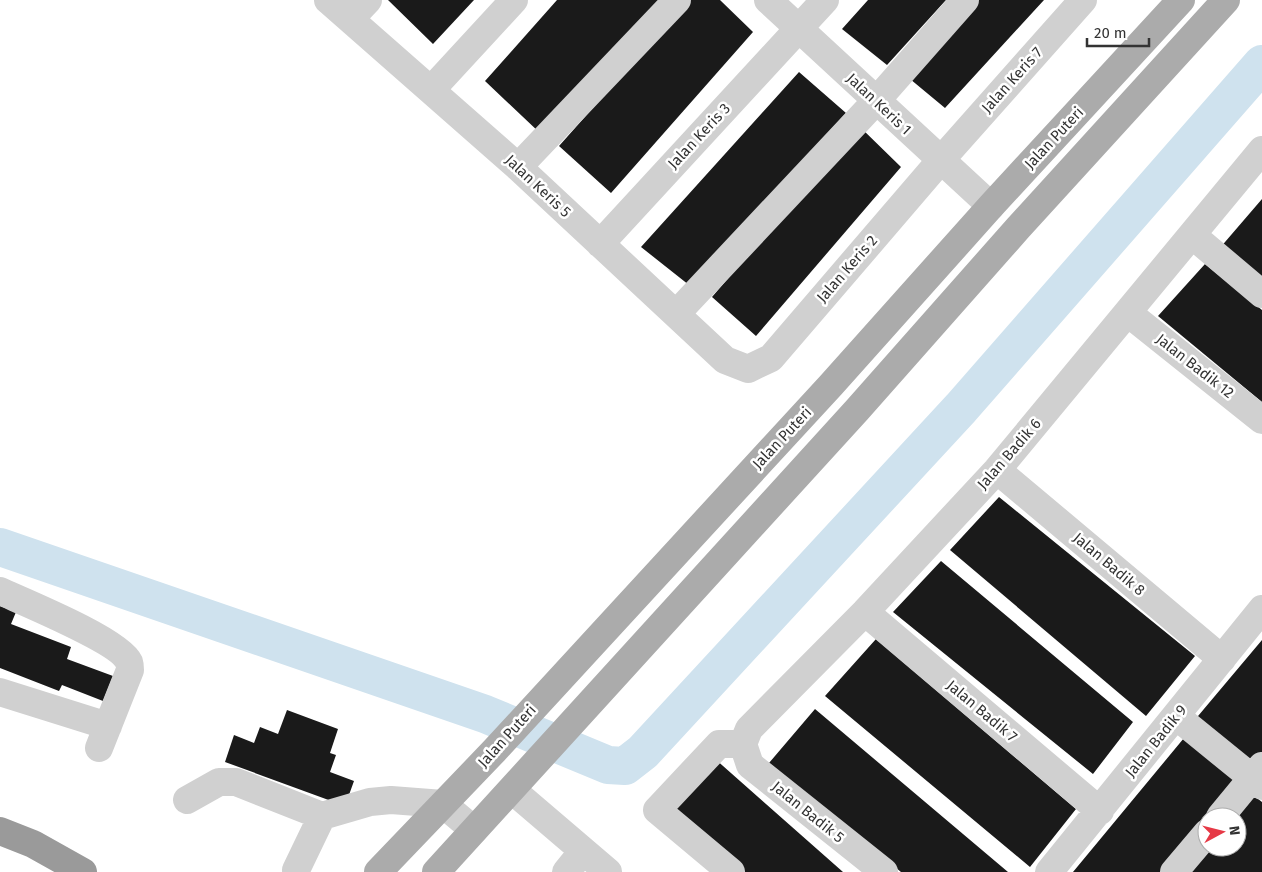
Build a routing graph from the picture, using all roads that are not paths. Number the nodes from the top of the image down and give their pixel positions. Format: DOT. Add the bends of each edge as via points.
graph roads {
  1 [pos="328,0"];
  2 [pos="514,0"];
  3 [pos="677,0"];
  4 [pos="768,0"];
  5 [pos="825,0"];
  6 [pos="965,0"];
  7 [pos="1083,0"];
  8 [pos="1181,0"];
  9 [pos="1226,0"];
  10 [pos="359,10"];
  11 [pos="799,29"];
  12 [pos="431,90"];
  13 [pos="876,101"];
  14 [pos="1261,155"];
  15 [pos="940,161"];
  16 [pos="518,167"];
  17 [pos="991,206"];
  18 [pos="1192,235"];
  19 [pos="600,244"];
  20 [pos="1262,294"];
  21 [pos="1128,313"];
  22 [pos="676,314"];
  23 [pos="748,369"];
  24 [pos="831,385"];
  25 [pos="857,410"];
  26 [pos="1262,420"];
  27 [pos="997,470"];
  28 [pos="0,591"];
  29 [pos="1262,609"];
  30 [pos="865,612"];
  31 [pos="1222,659"];
  32 [pos="0,692"];
  33 [pos="1176,716"];
  34 [pos="743,744"];
  35 [pos="1259,777"];
  36 [pos="518,782"];
  37 [pos="187,800"];
  38 [pos="443,804"];
  39 [pos="1230,807"];
  40 [pos="1100,810"];
  41 [pos="322,816"];
  42 [pos="474,830"];
  43 [pos="0,831"];
  44 [pos="1197,845"];
  45 [pos="572,866"];
  46 [pos="296,870"];
  47 [pos="83,872"];
  48 [pos="378,872"];
  49 [pos="436,872"];
  50 [pos="608,872"];
  51 [pos="731,872"];
  52 [pos="884,872"];
  53 [pos="1049,872"];
  54 [pos="1174,872"];
  1 -- 10 [label="street, Jalan Keris 5"];
  2 -- 12 [label="street"];
  3 -- 16 [label="street"];
  4 -- 11 [label="street, Jalan Keris 1"];
  5 -- 11 [label="street, Jalan Keris 3"];
  6 -- 13 [label="street"];
  7 -- 15 [label="street, Jalan Keris 7"];
  8 -- 17 [label="main road, Jalan Puteri"];
  9 -- 25 [label="main road"];
  10 -- 12 [label="street, Jalan Keris 5"];
  11 -- 13 [label="street, Jalan Keris 1"];
  11 -- 19 [label="street, Jalan Keris 3"];
  12 -- 16 [label="street, Jalan Keris 5"];
  13 -- 15 [label="street, Jalan Keris 1"];
  13 -- 22 [label="street"];
  14 -- 18 [label="street, Jalan Badik 6"];
  15 -- 17 [label="street, Jalan Keris 1"];
  15 -- 23 [label="street, Jalan Keris 2" via="771,358"];
  16 -- 19 [label="street, Jalan Keris 5"];
  17 -- 24 [label="main road, Jalan Puteri"];
  18 -- 20 [label="street"];
  18 -- 21 [label="street, Jalan Badik 6"];
  19 -- 22 [label="street, Jalan Keris 5"];
  21 -- 26 [label="street, Jalan Badik 12"];
  21 -- 27 [label="street, Jalan Badik 6"];
  22 -- 23 [label="street, Jalan Keris 5" via="725,360"];
  24 -- 25 [label="main road"];
  24 -- 38 [label="main road, Jalan Puteri"];
  25 -- 36 [label="main road"];
  27 -- 30 [label="street, Jalan Badik 6"];
  27 -- 31 [label="street, Jalan Badik 8"];
  28 -- 32 [label="street" via="102,638 129,661 130,670 104,737"];
  29 -- 31 [label="street, Jalan Badik 9"];
  30 -- 34 [label="street, Jalan Badik 6" via="749,729"];
  30 -- 40 [label="street, Jalan Badik 7"];
  31 -- 33 [label="street, Jalan Badik 9"];
  33 -- 35 [label="street"];
  33 -- 40 [label="street, Jalan Badik 9"];
  34 -- 51 [label="street" via="719,744 657,810"];
  34 -- 52 [label="street, Jalan Badik 5" via="750,765"];
  35 -- 39 [label="street"];
  36 -- 42 [label="main road"];
  36 -- 45 [label="street"];
  37 -- 41 [label="street" via="220,782 236,782"];
  38 -- 41 [label="street" via="391,800 370,802"];
  38 -- 42 [label="street"];
  38 -- 48 [label="main road, Jalan Puteri"];
  40 -- 53 [label="street, Jalan Badik 9"];
  41 -- 46 [label="street"];
  42 -- 49 [label="main road"];
  43 -- 47 [label="highway" via="32,844"];
  44 -- 54 [label="street"];
  45 -- 50 [label="street"];
}
